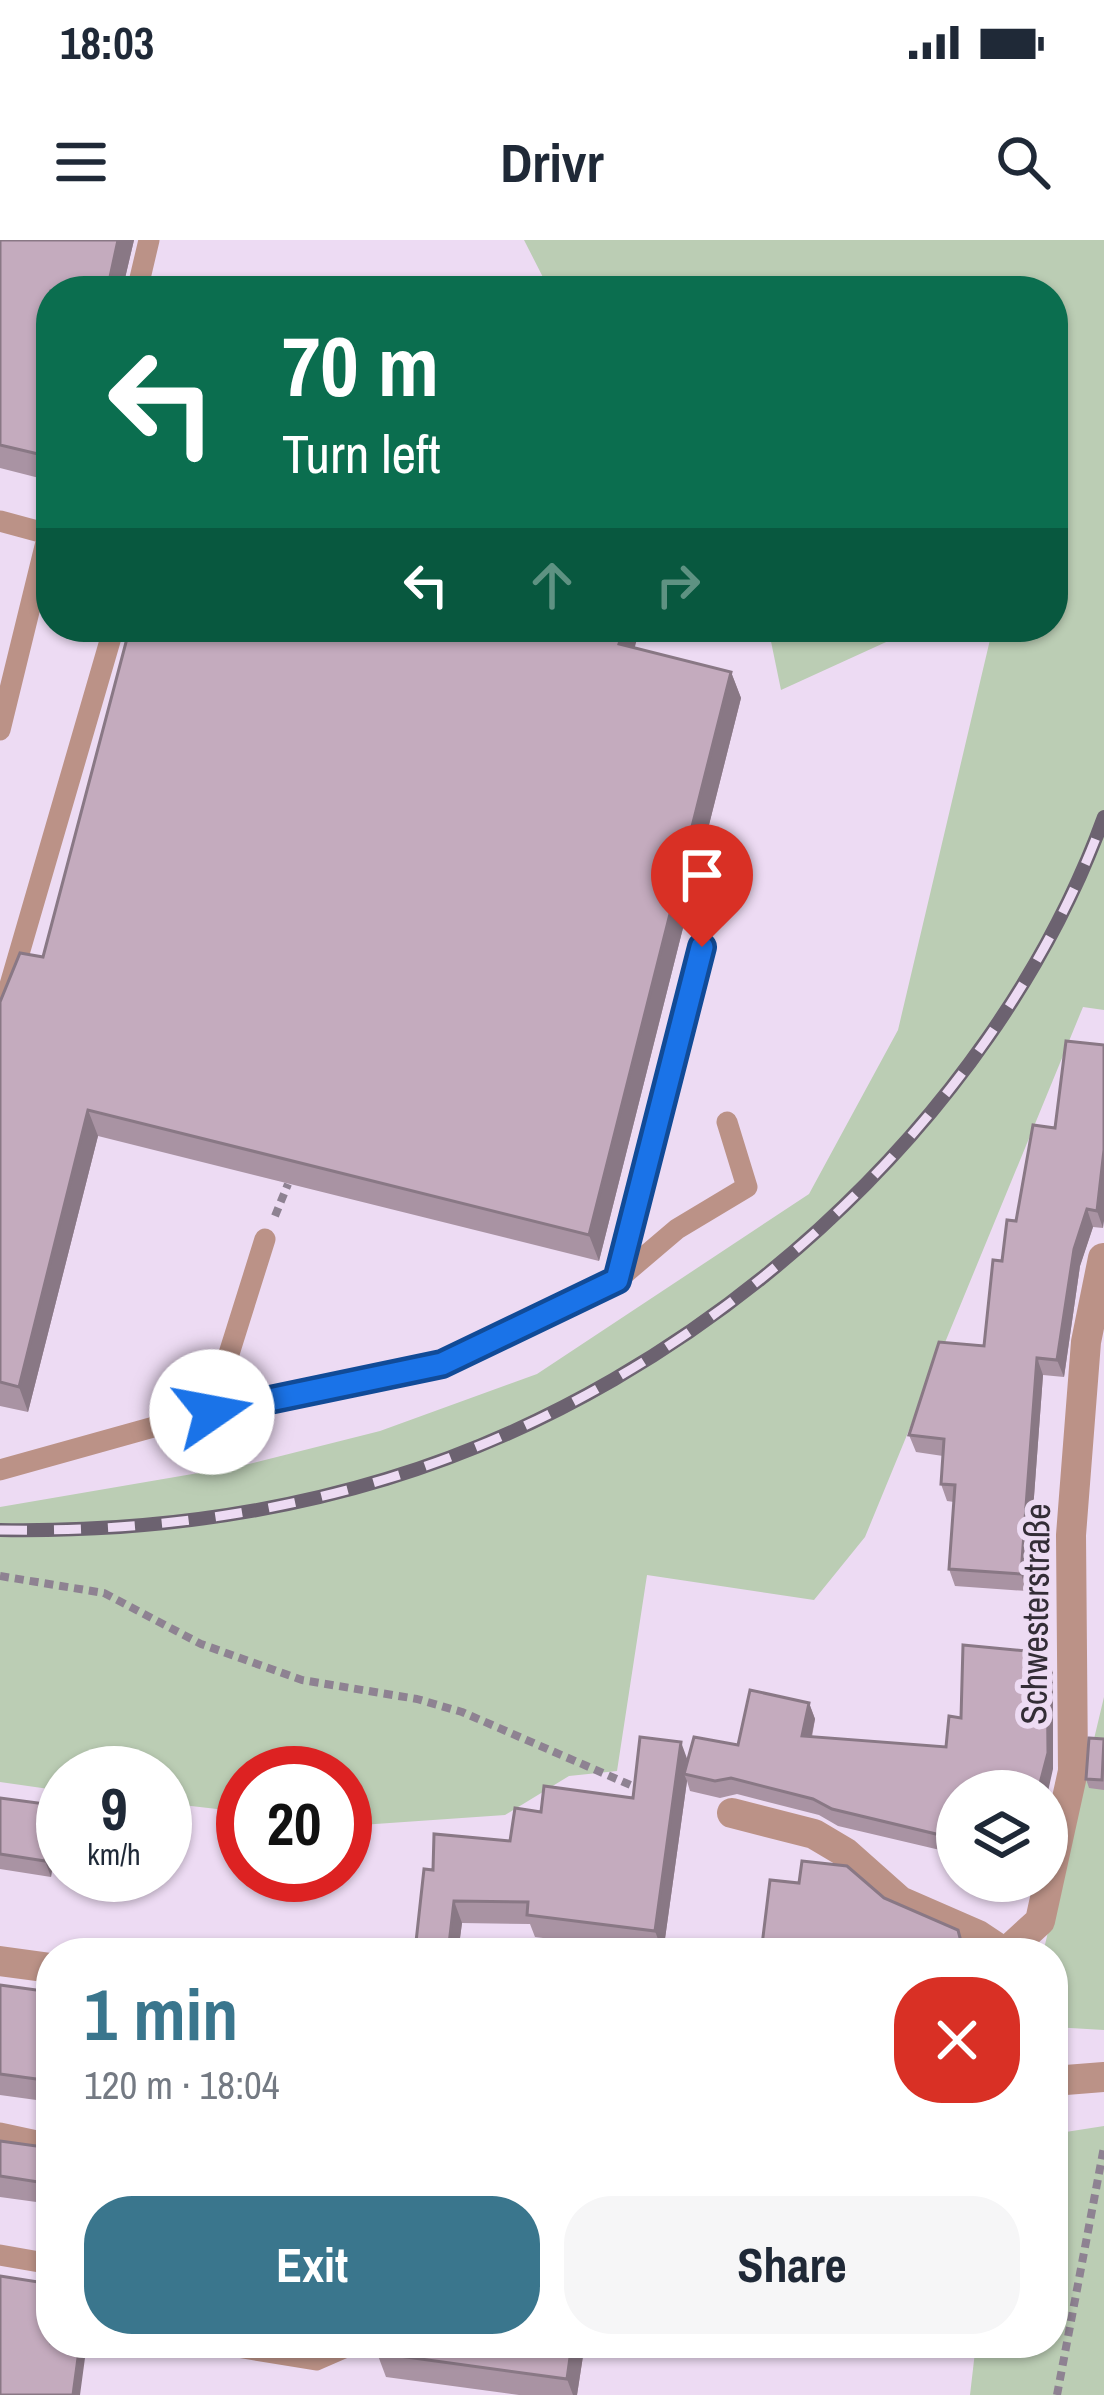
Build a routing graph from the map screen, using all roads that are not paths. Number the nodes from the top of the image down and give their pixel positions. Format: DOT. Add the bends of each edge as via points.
graph roads {
  1 [pos="149,240"];
  2 [pos="140,276"];
  3 [pos="0,521"];
  4 [pos="36,529"];
  5 [pos="36,585"];
  6 [pos="110,642"];
  7 [pos="0,730"];
  8 [pos="702,947"];
  9 [pos="0,1019"];
  10 [pos="727,1123"];
  11 [pos="265,1239"];
  12 [pos="1103,1258"];
  13 [pos="617,1280"];
  14 [pos="212,1412"];
  15 [pos="0,1470"];
  16 [pos="732,1814"];
  17 [pos="983,1938"];
  18 [pos="1021,1938"];
  19 [pos="0,1961"];
  20 [pos="36,1966"];
  21 [pos="1104,2077"];
  22 [pos="1068,2080"];
  23 [pos="0,2133"];
  24 [pos="36,2141"];
  25 [pos="0,2255"];
  26 [pos="36,2261"];
  1 -- 2 [label="lane"];
  3 -- 4 [label="lane"];
  5 -- 7 [label="lane"];
  6 -- 9 [label="lane"];
  8 -- 13 [label="lane"];
  10 -- 13 [label="lane" via="747,1187 677,1229"];
  11 -- 14 [label="lane"];
  12 -- 18 [label="street, Schwesterstraße" via="1086,1342 1071,1535 1073,1771 1040,1921"];
  13 -- 14 [label="lane" via="442,1364"];
  14 -- 15 [label="lane"];
  16 -- 17 [label="street, Schwesterstraße" via="814,1834 900,1900"];
  19 -- 20 [label="street"];
  21 -- 22 [label="street"];
  23 -- 24 [label="lane"];
  25 -- 26 [label="lane"];
}
